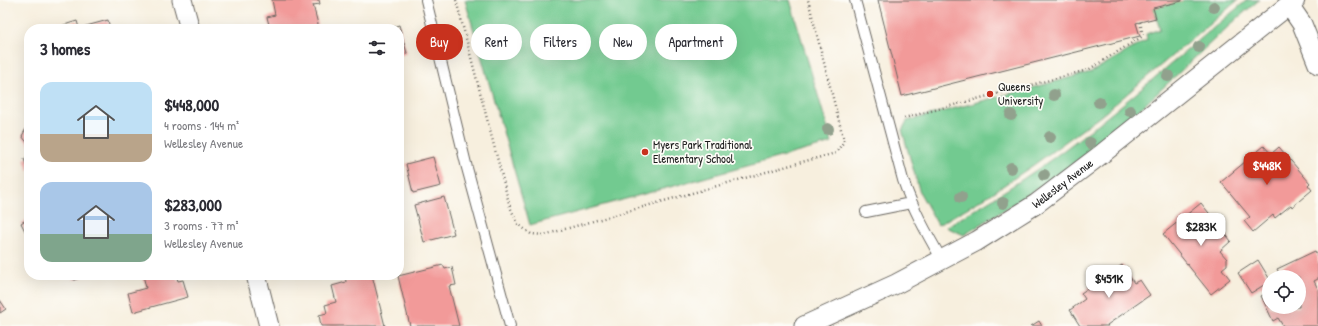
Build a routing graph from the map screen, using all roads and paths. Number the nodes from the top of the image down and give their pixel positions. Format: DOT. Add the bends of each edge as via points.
graph roads {
  1 [pos="182,0"];
  2 [pos="426,0"];
  3 [pos="456,0"];
  4 [pos="808,0"];
  5 [pos="855,0"];
  6 [pos="1292,2"];
  7 [pos="1140,22"];
  8 [pos="189,24"];
  9 [pos="1318,64"];
  10 [pos="887,122"];
  11 [pos="911,203"];
  12 [pos="866,212"];
  13 [pos="942,260"];
  14 [pos="257,280"];
  15 [pos="269,326"];
  16 [pos="510,326"];
  17 [pos="804,326"];
  1 -- 8 [label="street"];
  2 -- 16 [label="lane" via="467,168"];
  3 -- 4 [label="path" via="510,207 518,224 530,234 544,235 836,153 844,141"];
  5 -- 10 [label="lane"];
  6 -- 9 [label="street"];
  6 -- 13 [label="street, Wellesley Avenue" via="1058,188"];
  7 -- 10 [label="path" via="1143,36 1088,70"];
  10 -- 11 [label="lane"];
  11 -- 12 [label="lane"];
  11 -- 13 [label="lane"];
  13 -- 17 [label="street, Wellesley Avenue" via="873,296"];
  14 -- 15 [label="street"];
}
